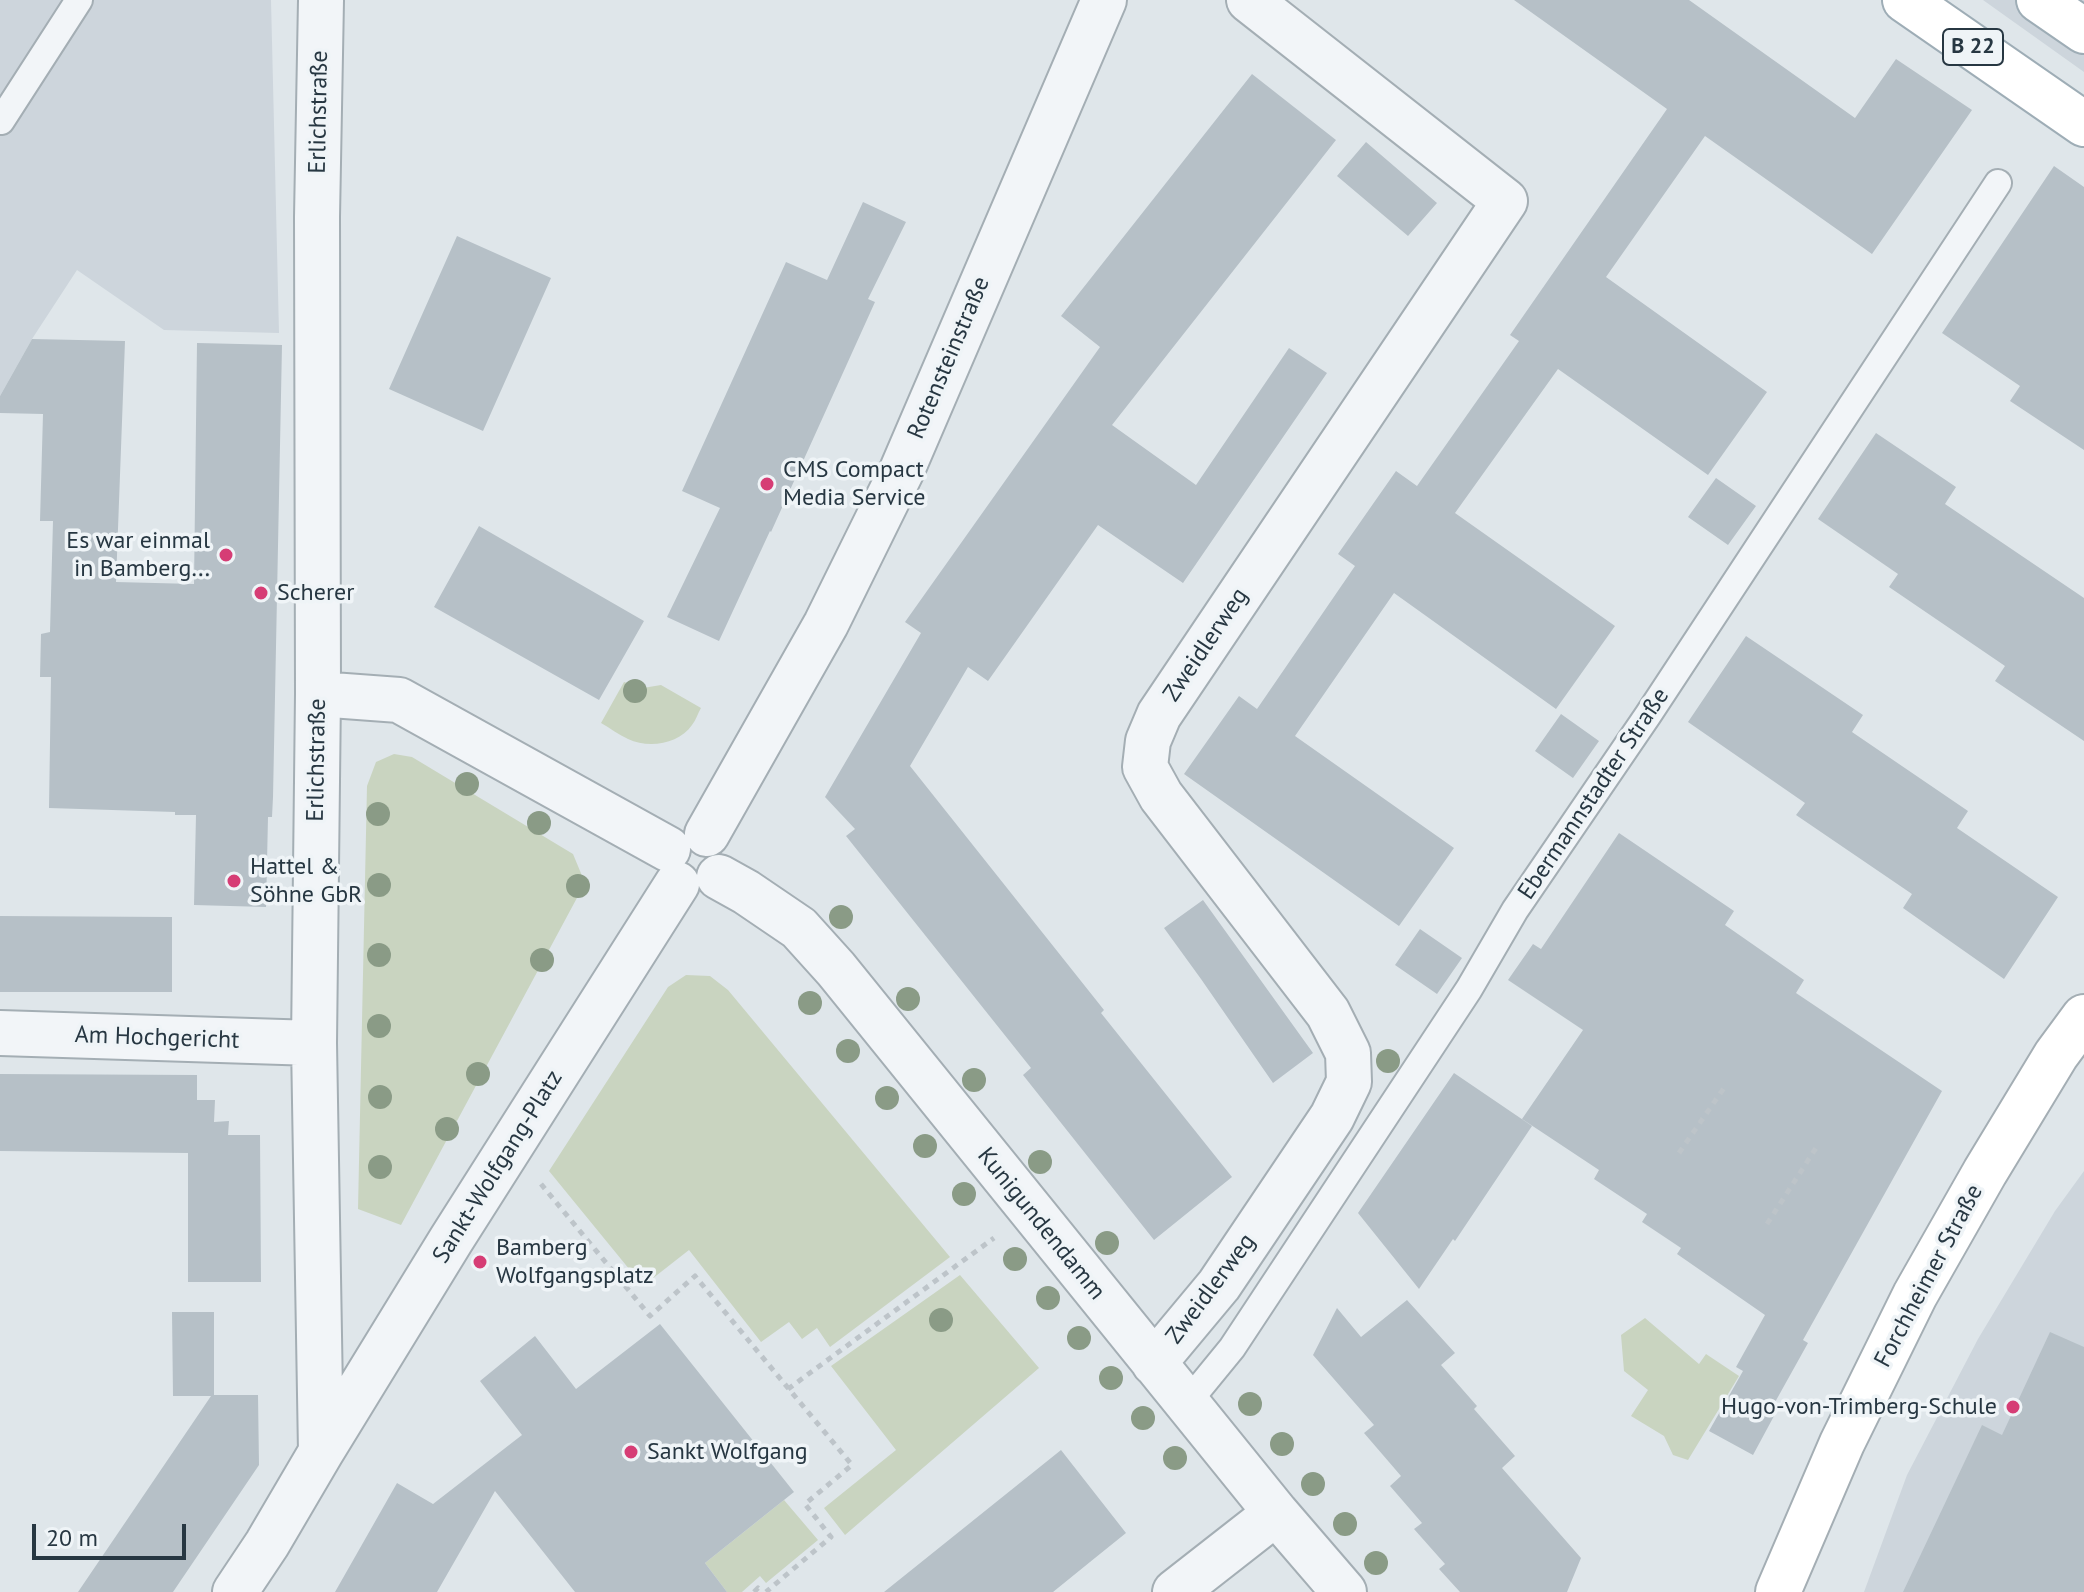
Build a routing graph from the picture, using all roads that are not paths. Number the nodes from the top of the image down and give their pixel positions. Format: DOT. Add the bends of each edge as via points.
graph roads {
  1 [pos="79,0"];
  2 [pos="321,0"];
  3 [pos="1104,0"];
  4 [pos="1249,0"];
  5 [pos="1905,0"];
  6 [pos="2039,0"];
  7 [pos="2084,31"];
  8 [pos="1,121"];
  9 [pos="2084,124"];
  10 [pos="1998,183"];
  11 [pos="318,694"];
  12 [pos="693,861"];
  13 [pos="2084,992"];
  14 [pos="2084,1017"];
  15 [pos="0,1033"];
  16 [pos="314,1043"];
  17 [pos="2056,1055"];
  18 [pos="1154,1363"];
  19 [pos="1187,1403"];
  20 [pos="321,1452"];
  21 [pos="1276,1513"];
  22 [pos="235,1592"];
  23 [pos="1175,1592"];
  24 [pos="1344,1592"];
  25 [pos="1778,1592"];
  1 -- 8 [label="lane"];
  2 -- 11 [label="street, Erlichstraße"];
  3 -- 12 [label="street, Rotensteinstraße" via="902,470 826,624"];
  4 -- 18 [label="street, Zweidlerweg" via="1505,201 1159,715 1148,741 1145,767 1161,796 1328,1013 1348,1053 1349,1082 1332,1117 1219,1285"];
  5 -- 9 [label="street, B 22"];
  6 -- 7 [label="street"];
  10 -- 19 [label="lane, Ebermannstadter Straße" via="1515,910 1469,989 1232,1348"];
  11 -- 12 [label="street" via="399,700"];
  11 -- 16 [label="street, Erlichstraße"];
  12 -- 18 [label="street, Kunigundendamm" via="799,928"];
  12 -- 20 [label="street, Sankt-Wolfgang-Platz"];
  13 -- 17 [label="street, Forchheimer Straße"];
  14 -- 17 [label="street, Forchheimer Straße"];
  15 -- 16 [label="street, Am Hochgericht"];
  16 -- 20 [label="street, Erlichstraße"];
  17 -- 25 [label="street, Forchheimer Straße" via="1915,1295 1842,1443"];
  18 -- 19 [label="street, Kunigundendamm"];
  19 -- 21 [label="street, Kunigundendamm"];
  20 -- 22 [label="street"];
  21 -- 23 [label="street"];
  21 -- 24 [label="street, Kunigundendamm"];
}
